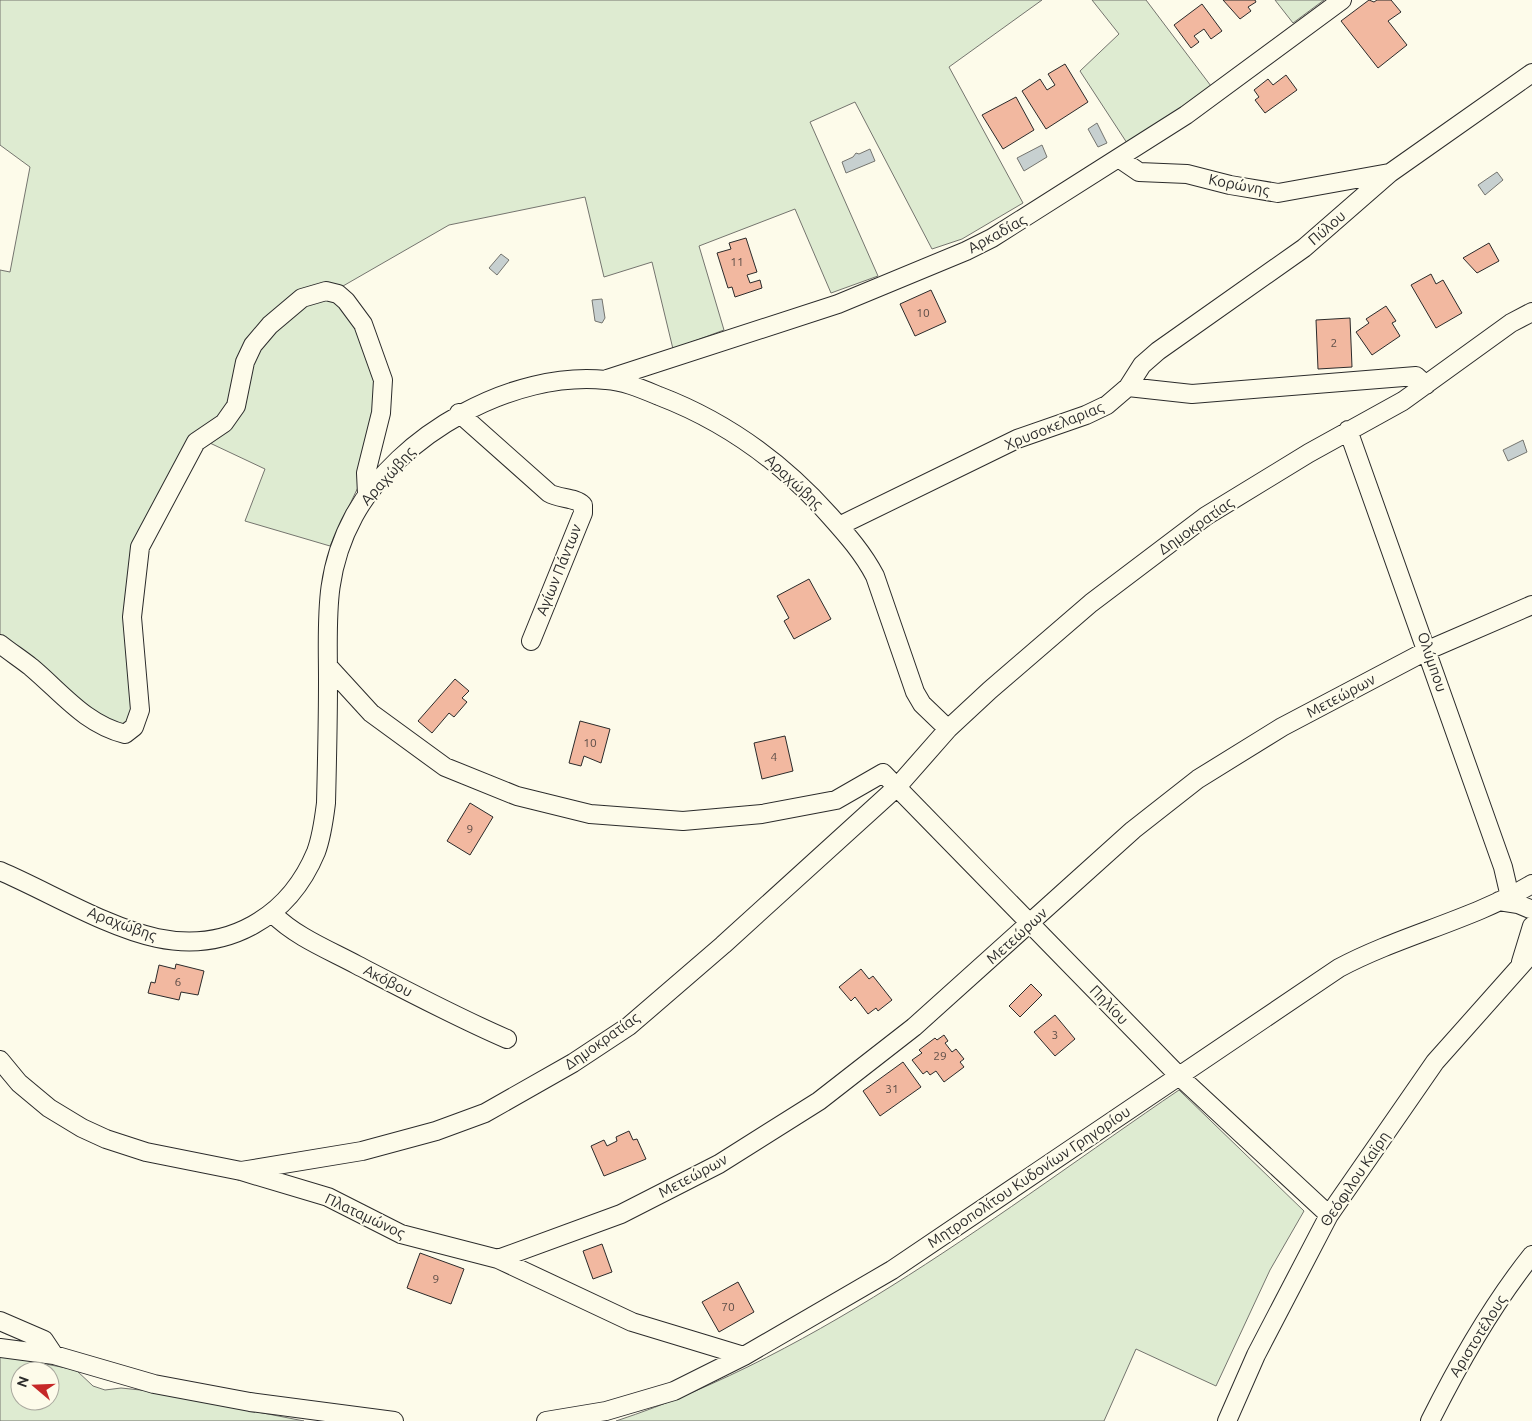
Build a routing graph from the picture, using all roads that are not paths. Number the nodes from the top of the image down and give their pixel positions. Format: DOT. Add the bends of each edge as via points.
graph roads {
  1 [pos="1342,0"];
  2 [pos="1532,73"];
  3 [pos="1120,159"];
  4 [pos="1390,172"];
  5 [pos="1532,312"];
  6 [pos="607,380"];
  7 [pos="1426,385"];
  8 [pos="1128,387"];
  9 [pos="459,414"];
  10 [pos="1348,430"];
  11 [pos="367,494"];
  12 [pos="840,526"];
  13 [pos="1532,605"];
  14 [pos="531,641"];
  15 [pos="0,644"];
  16 [pos="1428,650"];
  17 [pos="328,666"];
  18 [pos="948,729"];
  19 [pos="896,787"];
  20 [pos="0,871"];
  21 [pos="1532,884"];
  22 [pos="1532,889"];
  23 [pos="1504,899"];
  24 [pos="273,914"];
  25 [pos="1531,916"];
  26 [pos="1031,924"];
  27 [pos="1527,957"];
  28 [pos="507,1039"];
  29 [pos="0,1060"];
  30 [pos="1178,1075"];
  31 [pos="241,1171"];
  32 [pos="1329,1215"];
  33 [pos="1532,1255"];
  34 [pos="498,1259"];
  35 [pos="0,1321"];
  36 [pos="0,1348"];
  37 [pos="54,1355"];
  38 [pos="744,1356"];
  39 [pos="394,1421"];
  40 [pos="546,1421"];
  41 [pos="1227,1421"];
  42 [pos="1430,1421"];
  1 -- 3 [label="street, Αρκαδίας" via="1186,116"];
  2 -- 4 [label="street, Πύλου"];
  3 -- 4 [label="street, Κορώνης" via="1139,172 1186,174 1278,193"];
  3 -- 6 [label="street, Αρκαδίας" via="1024,220 966,251 838,304"];
  4 -- 8 [label="street, Πύλου" via="1304,248 1149,359"];
  5 -- 7 [label="street, Δημοκρατίας" via="1511,323"];
  6 -- 9 [label="street, Αραχώβης" via="545,384"];
  6 -- 12 [label="street, Αραχώβης" via="669,399 747,442 789,473"];
  7 -- 8 [label="street" via="1416,376 1192,394"];
  7 -- 10 [label="street, Δημοκρατίας"];
  8 -- 12 [label="street, Χρυσοκελαριας" via="1107,405 1017,439"];
  9 -- 11 [label="street, Αραχώβης" via="396,461"];
  9 -- 14 [label="street, Αγίων Πάντων" via="544,489 583,505 583,513"];
  10 -- 16 [label="street, Ολύμπου"];
  10 -- 18 [label="street, Δημοκρατίας" via="1206,516 1091,603"];
  11 -- 15 [label="street" via="366,473 381,413 383,380 363,324 346,301 338,294 326,291 302,298 270,325 253,345 236,406 224,423 196,442 140,548 132,617 140,692 140,710 134,728 125,734 83,715 31,667"];
  11 -- 17 [label="street, Αραχώβης" via="343,542 329,587"];
  12 -- 18 [label="street, Αραχώβης" via="875,576 915,692 922,704"];
  13 -- 16 [label="street, Μετεώρων"];
  16 -- 23 [label="street, Ολύμπου" via="1503,867"];
  16 -- 26 [label="street, Μετεώρων" via="1282,728 1198,779 1133,830"];
  17 -- 19 [label="street" via="371,713 445,767 517,796 590,814 683,821 762,814 836,800 883,773"];
  17 -- 24 [label="street, Αραχώβης" via="326,803 322,831 317,850 301,881"];
  18 -- 19 [label="street, Δημοκρατίας"];
  19 -- 26 [label="street, Πηλίου"];
  19 -- 31 [label="street, Δημοκρατίας" via="629,1026 565,1068 485,1113 436,1131 362,1151"];
  20 -- 24 [label="street, Αραχώβης" via="157,938 201,940 226,937"];
  21 -- 23 [label="street, Μητροπολίτου Κυδονίων Γρηγορίου"];
  22 -- 25 [label="street, Θεόφιλου Καϊρη" via="1529,901"];
  23 -- 25 [label="street" via="1518,904"];
  23 -- 30 [label="street, Μητροπολίτου Κυδονίων Γρηγορίου" via="1346,964"];
  24 -- 28 [label="street, Ακόβου" via="308,939 459,1018"];
  25 -- 27 [label="street, Θεόφιλου Καϊρη"];
  26 -- 30 [label="street, Πηλίου"];
  26 -- 34 [label="street, Μετεώρων" via="914,1027 819,1101 719,1164 621,1214"];
  27 -- 32 [label="street, Θεόφιλου Καϊρη" via="1435,1062"];
  29 -- 31 [label="street, Πλαταμώνος" via="19,1084 82,1128 128,1147"];
  30 -- 32 [label="street, Πηλίου"];
  30 -- 38 [label="street, Μητροπολίτου Κυδονίων Γρηγορίου" via="892,1270"];
  31 -- 34 [label="street, Πλαταμώνος" via="328,1197 401,1234"];
  32 -- 41 [label="street, Θεόφιλου Καϊρη" via="1256,1355"];
  33 -- 42 [label="street, Αριστοτέλους" via="1468,1349"];
  34 -- 38 [label="street, Πλαταμώνος" via="632,1322"];
  35 -- 37 [label="street" via="44,1340"];
  36 -- 37 [label="street"];
  37 -- 39 [label="street" via="154,1384 250,1402"];
  38 -- 40 [label="street, Μητροπολίτου Κυδονίων Γρηγορίου" via="674,1392 606,1412"];
}
